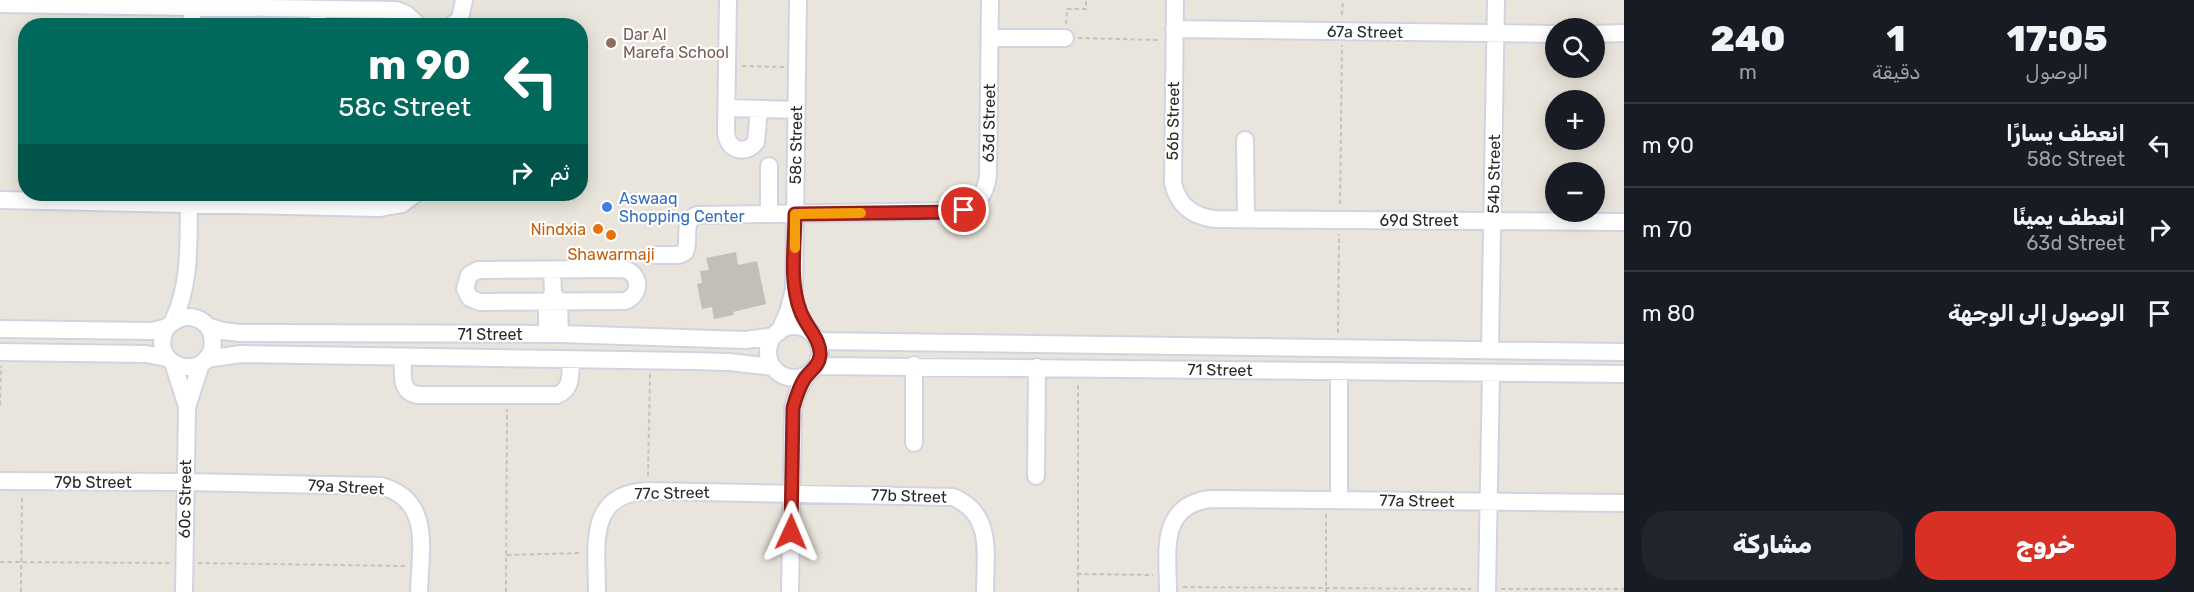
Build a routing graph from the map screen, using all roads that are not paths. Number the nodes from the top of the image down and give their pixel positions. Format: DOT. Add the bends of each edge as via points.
graph roads {
  1 [pos="464,0"];
  2 [pos="728,0"];
  3 [pos="798,0"];
  4 [pos="990,0"];
  5 [pos="1175,0"];
  6 [pos="1496,0"];
  7 [pos="192,3"];
  8 [pos="0,4"];
  9 [pos="367,5"];
  10 [pos="318,17"];
  11 [pos="410,18"];
  12 [pos="461,18"];
  13 [pos="1624,33"];
  14 [pos="1496,34"];
  15 [pos="1545,34"];
  16 [pos="1605,34"];
  17 [pos="1174,35"];
  18 [pos="990,38"];
  19 [pos="1065,38"];
  20 [pos="727,108"];
  21 [pos="759,109"];
  22 [pos="796,110"];
  23 [pos="1245,140"];
  24 [pos="769,166"];
  25 [pos="0,200"];
  26 [pos="18,200"];
  27 [pos="189,201"];
  28 [pos="231,201"];
  29 [pos="406,201"];
  30 [pos="769,214"];
  31 [pos="795,214"];
  32 [pos="1214,219"];
  33 [pos="1246,219"];
  34 [pos="1493,220"];
  35 [pos="1624,222"];
  36 [pos="654,255"];
  37 [pos="552,270"];
  38 [pos="187,274"];
  39 [pos="794,290"];
  40 [pos="553,298"];
  41 [pos="204,323"];
  42 [pos="170,324"];
  43 [pos="0,329"];
  44 [pos="553,334"];
  45 [pos="776,334"];
  46 [pos="814,336"];
  47 [pos="1490,348"];
  48 [pos="0,352"];
  49 [pos="1624,352"];
  50 [pos="402,358"];
  51 [pos="571,359"];
  52 [pos="170,361"];
  53 [pos="204,362"];
  54 [pos="914,365"];
  55 [pos="1037,367"];
  56 [pos="775,369"];
  57 [pos="812,370"];
  58 [pos="1339,372"];
  59 [pos="1491,373"];
  60 [pos="1624,374"];
  61 [pos="187,407"];
  62 [pos="793,408"];
  63 [pos="914,443"];
  64 [pos="1036,476"];
  65 [pos="0,481"];
  66 [pos="185,482"];
  67 [pos="792,493"];
  68 [pos="1332,500"];
  69 [pos="1488,502"];
  70 [pos="1624,503"];
  71 [pos="1168,590"];
  72 [pos="1487,590"];
  73 [pos="184,592"];
  74 [pos="419,592"];
  75 [pos="597,592"];
  76 [pos="790,592"];
  77 [pos="985,592"];
  1 -- 12 [label="street"];
  2 -- 20 [label="street"];
  3 -- 22 [label="street, 58c Street"];
  4 -- 18 [label="street, 63d Street"];
  5 -- 17 [label="street, 56b Street"];
  6 -- 14 [label="street, 54b Street"];
  7 -- 8 [label="street"];
  7 -- 10 [label="street"];
  9 -- 10 [label="street"];
  9 -- 11 [label="street" via="396,10"];
  13 -- 16 [label="street"];
  14 -- 15 [label="street, 67a Street"];
  14 -- 17 [label="street, 67a Street"];
  14 -- 34 [label="street, 54b Street"];
  17 -- 32 [label="street, 56b Street" via="1175,193 1195,214"];
  18 -- 19 [label="street"];
  18 -- 31 [label="street, 63d Street" via="988,175 979,200 955,212"];
  20 -- 21 [label="street"];
  20 -- 21 [label="street" via="727,138 732,147 742,150 756,142"];
  21 -- 22 [label="street"];
  22 -- 31 [label="street, 58c Street"];
  23 -- 33 [label="street"];
  24 -- 30 [label="street"];
  25 -- 26 [label="street"];
  27 -- 38 [label="street"];
  28 -- 29 [label="street" via="380,208"];
  30 -- 31 [label="street, 63d Street"];
  30 -- 36 [label="street, 63d Street" via="694,216 688,223 685,252"];
  31 -- 39 [label="street, 58c Street"];
  32 -- 33 [label="street, 69d Street"];
  33 -- 34 [label="street, 69d Street"];
  34 -- 35 [label="street, 69d Street"];
  34 -- 47 [label="street, 54b Street"];
  37 -- 40 [label="street"];
  37 -- 40 [label="street" via="622,269 632,273 637,282 636,292 625,301"];
  37 -- 40 [label="street" via="478,270 469,275 465,284 467,294 480,302"];
  38 -- 41 [label="street"];
  38 -- 42 [label="street" via="183,299"];
  39 -- 45 [label="street, 58c Street"];
  39 -- 46 [label="street, 58c Street"];
  40 -- 44 [label="street"];
  41 -- 42 [label="street" via="187,317"];
  41 -- 44 [label="street, 71 Street" via="240,333"];
  41 -- 53 [label="street" via="211,332 213,346"];
  42 -- 43 [label="street" via="145,331"];
  42 -- 52 [label="street" via="162,339"];
  44 -- 45 [label="street, 71 Street" via="739,340"];
  45 -- 46 [label="street" via="797,326"];
  45 -- 56 [label="street" via="768,354"];
  46 -- 47 [label="street, 71 Street"];
  46 -- 57 [label="street" via="820,353"];
  47 -- 49 [label="street, 71 Street"];
  48 -- 52 [label="street" via="146,354"];
  50 -- 51 [label="street, 71 Street"];
  50 -- 51 [label="street" via="404,384 414,395 507,396 562,394 570,380"];
  50 -- 53 [label="street, 71 Street" via="232,354"];
  51 -- 56 [label="street, 71 Street" via="729,362"];
  52 -- 53 [label="street" via="187,368"];
  52 -- 61 [label="street, 60c Street"];
  53 -- 61 [label="street, 60c Street"];
  54 -- 55 [label="street, 71 Street"];
  54 -- 57 [label="street, 71 Street"];
  54 -- 63 [label="street"];
  55 -- 58 [label="street, 71 Street"];
  55 -- 64 [label="street"];
  56 -- 57 [label="street" via="789,378"];
  56 -- 62 [label="street"];
  57 -- 62 [label="street" via="798,391"];
  58 -- 59 [label="street, 71 Street"];
  58 -- 68 [label="street"];
  59 -- 60 [label="street, 71 Street"];
  59 -- 69 [label="street"];
  61 -- 66 [label="street, 60c Street"];
  62 -- 67 [label="street"];
  65 -- 66 [label="street, 79b Street"];
  66 -- 73 [label="street, 60c Street"];
  66 -- 74 [label="street, 79a Street" via="381,486 393,490 409,501 418,517"];
  67 -- 75 [label="street, 77c Street" via="624,494 614,500 600,519"];
  67 -- 76 [label="street"];
  67 -- 77 [label="street, 77b Street" via="942,495 963,501 980,517 983,528"];
  68 -- 69 [label="street, 77a Street"];
  68 -- 71 [label="street, 77a Street" via="1210,499 1188,505 1173,520 1168,542"];
  69 -- 70 [label="street, 77a Street"];
  69 -- 72 [label="street"];
}
